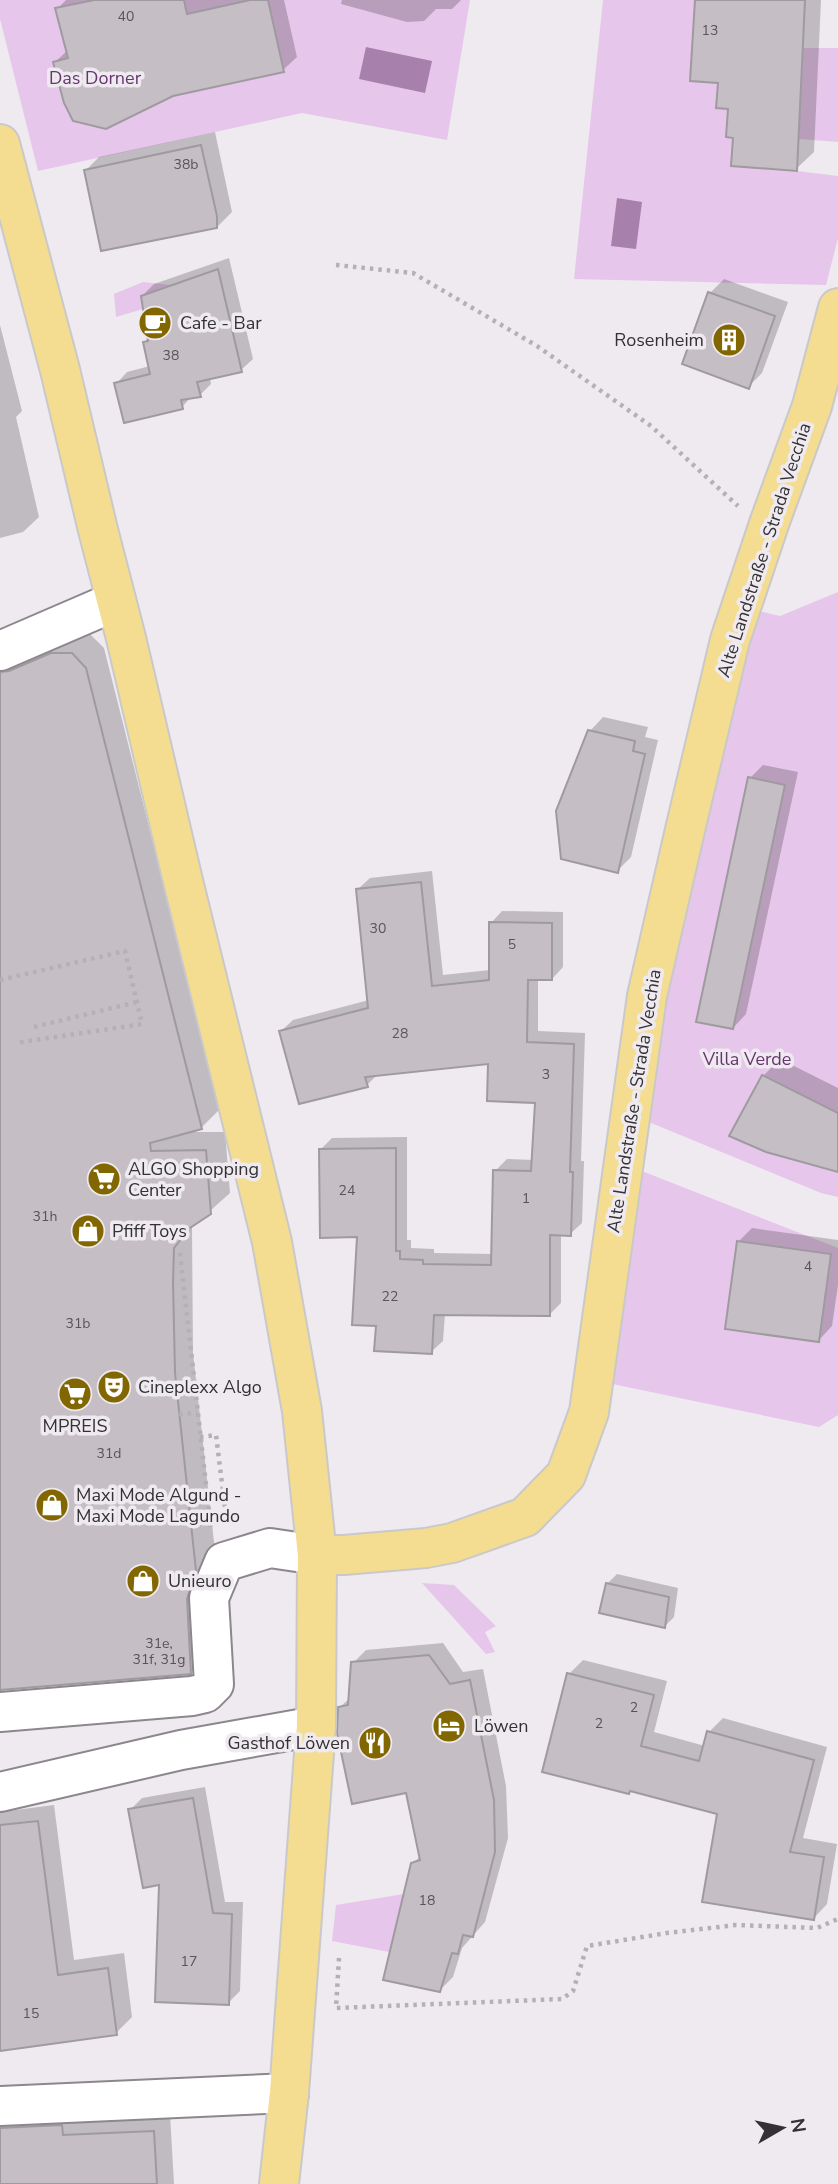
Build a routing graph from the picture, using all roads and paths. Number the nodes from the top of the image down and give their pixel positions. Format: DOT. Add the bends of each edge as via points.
graph roads {
  1 [pos="0,144"];
  2 [pos="336,265"];
  3 [pos="838,307"];
  4 [pos="770,521"];
  5 [pos="117,601"];
  6 [pos="0,651"];
  7 [pos="0,980"];
  8 [pos="137,1002"];
  9 [pos="34,1027"];
  10 [pos="16,1043"];
  11 [pos="180,1253"];
  12 [pos="197,1413"];
  13 [pos="179,1414"];
  14 [pos="200,1437"];
  15 [pos="227,1528"];
  16 [pos="211,1530"];
  17 [pos="317,1555"];
  18 [pos="0,1713"];
  19 [pos="316,1726"];
  20 [pos="0,1792"];
  21 [pos="838,1919"];
  22 [pos="340,1952"];
  23 [pos="289,2093"];
  24 [pos="0,2106"];
  25 [pos="279,2184"];
  1 -- 5 [label="main road"];
  2 -- 4 [label="path" via="413,273 537,346 651,426 741,508"];
  3 -- 4 [label="main road, Alte Landstraße - Strada Vecchia" via="812,406"];
  4 -- 17 [label="main road, Alte Landstraße - Strada Vecchia" via="730,640 647,996 589,1412 566,1475 525,1517 452,1544"];
  5 -- 6 [label="street"];
  5 -- 17 [label="main road" via="272,1242 302,1411"];
  7 -- 8 [label="path" via="125,951"];
  8 -- 9 [label="path"];
  8 -- 10 [label="path" via="142,1024"];
  11 -- 12 [label="path"];
  12 -- 13 [label="path"];
  12 -- 14 [label="path"];
  14 -- 15 [label="path" via="216,1435"];
  14 -- 16 [label="path"];
  17 -- 18 [label="street" via="270,1548 224,1562 209,1598 214,1684 205,1693"];
  17 -- 19 [label="main road"];
  19 -- 20 [label="street" via="181,1750"];
  19 -- 23 [label="main road"];
  21 -- 22 [label="path" via="817,1928 736,1925 587,1946 573,1991 562,1999 336,2008"];
  23 -- 24 [label="street"];
  23 -- 25 [label="main road"];
}
